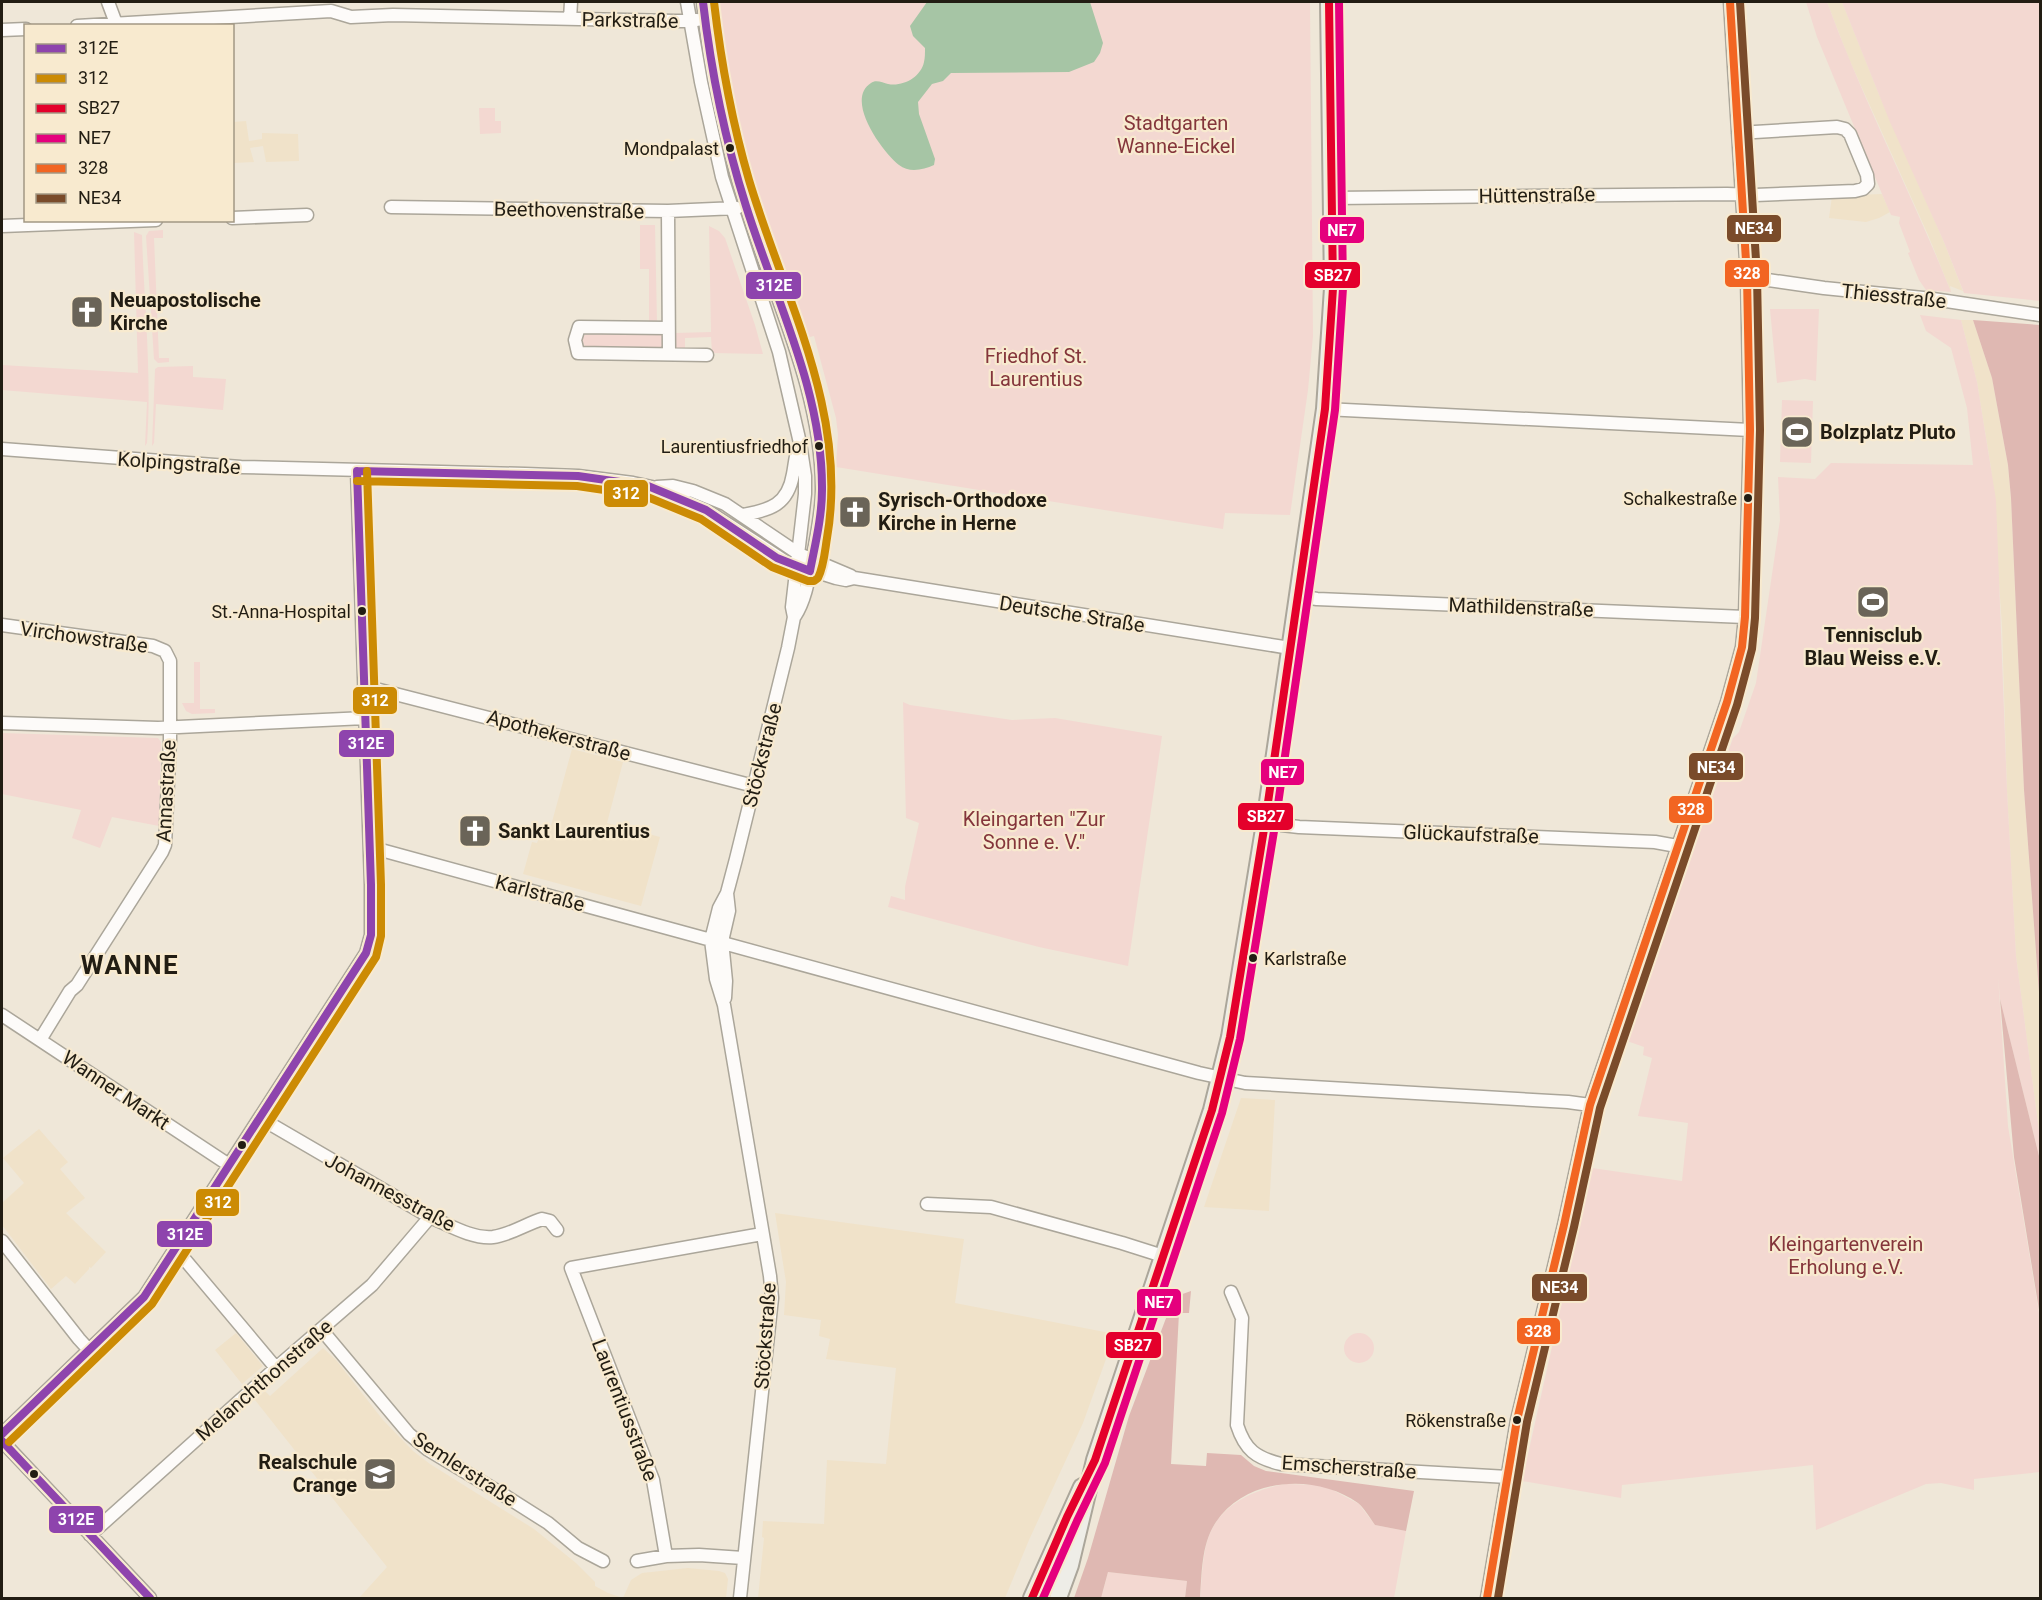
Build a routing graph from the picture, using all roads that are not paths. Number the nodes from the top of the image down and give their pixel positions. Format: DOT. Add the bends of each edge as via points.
graph roads {
  1 [pos="108,2"];
  2 [pos="571,2"];
  3 [pos="687,2"];
  4 [pos="703,2"];
  5 [pos="1329,2"];
  6 [pos="1730,2"];
  7 [pos="570,19"];
  8 [pos="704,19"];
  9 [pos="690,20"];
  10 [pos="116,24"];
  11 [pos="24,29"];
  12 [pos="2,30"];
  13 [pos="1738,133"];
  14 [pos="1741,194"];
  15 [pos="1333,198"];
  16 [pos="391,207"];
  17 [pos="746,207"];
  18 [pos="732,209"];
  19 [pos="668,211"];
  20 [pos="306,215"];
  21 [pos="234,218"];
  22 [pos="105,222"];
  23 [pos="2,226"];
  24 [pos="1747,277"];
  25 [pos="2040,315"];
  26 [pos="668,328"];
  27 [pos="669,354"];
  28 [pos="707,355"];
  29 [pos="1325,409"];
  30 [pos="1750,430"];
  31 [pos="800,442"];
  32 [pos="2,449"];
  33 [pos="357,471"];
  34 [pos="652,487"];
  35 [pos="743,515"];
  36 [pos="798,560"];
  37 [pos="811,565"];
  38 [pos="1298,596"];
  39 [pos="794,617"];
  40 [pos="1745,617"];
  41 [pos="2,626"];
  42 [pos="1290,648"];
  43 [pos="165,651"];
  44 [pos="364,686"];
  45 [pos="365,718"];
  46 [pos="2,723"];
  47 [pos="170,727"];
  48 [pos="754,786"];
  49 [pos="1265,822"];
  50 [pos="370,846"];
  51 [pos="1677,846"];
  52 [pos="717,942"];
  53 [pos="2,1015"];
  54 [pos="40,1040"];
  55 [pos="1221,1078"];
  56 [pos="1590,1105"];
  57 [pos="260,1119"];
  58 [pos="229,1165"];
  59 [pos="927,1204"];
  60 [pos="430,1216"];
  61 [pos="557,1230"];
  62 [pos="762,1234"];
  63 [pos="2,1241"];
  64 [pos="176,1249"];
  65 [pos="1163,1256"];
  66 [pos="1231,1292"];
  67 [pos="321,1329"];
  68 [pos="89,1350"];
  69 [pos="276,1368"];
  70 [pos="2,1434"];
  71 [pos="2,1441"];
  72 [pos="1095,1460"];
  73 [pos="1508,1477"];
  74 [pos="90,1535"];
  75 [pos="666,1556"];
  76 [pos="743,1558"];
  77 [pos="637,1561"];
  78 [pos="603,1562"];
  79 [pos="150,1599"];
  80 [pos="740,1599"];
  81 [pos="1032,1599"];
  82 [pos="1058,1599"];
  83 [pos="1487,1599"];
  1 -- 10 [label="street"];
  2 -- 7 [label="street"];
  3 -- 9 [label="street, Stöckstraße"];
  4 -- 8 [label="street, Stöckstraße"];
  5 -- 15 [label="main road"];
  6 -- 13 [label="street"];
  7 -- 9 [label="street, Parkstraße"];
  7 -- 10 [label="street, Parkstraße" via="351,17 331,11"];
  8 -- 9 [label="street, Parkstraße"];
  8 -- 17 [label="street, Stöckstraße" via="723,123"];
  9 -- 18 [label="street, Stöckstraße" via="716,152"];
  11 -- 12 [label="street"];
  13 -- 14 [label="street"];
  13 -- 14 [label="street" via="1845,129 1868,180 1867,187 1855,191"];
  14 -- 15 [label="street, Hüttenstraße"];
  14 -- 24 [label="street"];
  15 -- 29 [label="main road" via="1331,351"];
  16 -- 19 [label="street, Beethovenstraße"];
  17 -- 18 [label="street, Beethovenstraße"];
  17 -- 37 [label="street, Stöckstraße" via="795,348 816,430 822,490"];
  18 -- 19 [label="street, Beethovenstraße"];
  18 -- 31 [label="street, Stöckstraße" via="779,352"];
  19 -- 26 [label="street"];
  20 -- 21 [label="street"];
  22 -- 23 [label="street"];
  24 -- 25 [label="street, Thiesstraße"];
  24 -- 30 [label="street"];
  26 -- 27 [label="street"];
  26 -- 27 [label="street" via="579,327 575,340 578,353"];
  27 -- 28 [label="street"];
  29 -- 30 [label="street"];
  29 -- 38 [label="main road"];
  30 -- 40 [label="street"];
  31 -- 35 [label="street, Stöckstraße" via="789,489 780,502 767,511"];
  31 -- 36 [label="street, Stöckstraße" via="805,494"];
  32 -- 33 [label="street, Kolpingstraße" via="200,465"];
  33 -- 34 [label="street, Kolpingstraße" via="578,476"];
  33 -- 44 [label="street"];
  34 -- 35 [label="street" via="673,486 693,491"];
  34 -- 36 [label="street" via="706,510 777,558"];
  35 -- 36 [label="street"];
  36 -- 37 [label="street, Deutsche Straße"];
  36 -- 39 [label="street, Stöckstraße"];
  37 -- 39 [label="street, Stöckstraße" via="800,609"];
  37 -- 42 [label="street, Deutsche Straße" via="854,578"];
  38 -- 40 [label="street, Mathildenstraße"];
  38 -- 42 [label="main road"];
  39 -- 48 [label="street, Stöckstraße"];
  40 -- 51 [label="street" via="1735,677"];
  41 -- 43 [label="street, Virchowstraße" via="153,646"];
  42 -- 49 [label="main road"];
  43 -- 47 [label="street, Annastraße" via="170,661"];
  44 -- 45 [label="street"];
  44 -- 48 [label="street, Apothekerstraße"];
  45 -- 47 [label="street"];
  45 -- 50 [label="street"];
  46 -- 47 [label="street"];
  47 -- 54 [label="street, Annastraße" via="167,827 162,852"];
  48 -- 52 [label="street, Stöckstraße" via="727,892 719,908"];
  49 -- 51 [label="street, Glückaufstraße" via="1299,827"];
  49 -- 55 [label="main road"];
  50 -- 52 [label="street, Karlstraße"];
  50 -- 57 [label="street" via="372,921 366,953"];
  51 -- 56 [label="street"];
  52 -- 55 [label="street, Karlstraße"];
  52 -- 62 [label="street, Stöckstraße"];
  53 -- 54 [label="street, Wanner Markt"];
  54 -- 58 [label="street, Wanner Markt"];
  55 -- 56 [label="street, Karlstraße" via="1257,1084"];
  55 -- 65 [label="main road"];
  56 -- 73 [label="street" via="1517,1420"];
  57 -- 58 [label="street"];
  57 -- 60 [label="street, Johannesstraße"];
  58 -- 64 [label="street"];
  59 -- 65 [label="street" via="991,1207"];
  60 -- 61 [label="street, Johannesstraße" via="472,1234 493,1237 542,1219 550,1221"];
  60 -- 67 [label="street, Melanchthonstraße" via="372,1284"];
  62 -- 75 [label="street, Laurentiusstraße" via="571,1268 653,1479"];
  62 -- 76 [label="street, Stöckstraße" via="772,1298"];
  63 -- 68 [label="street"];
  64 -- 68 [label="street" via="144,1297"];
  64 -- 69 [label="street"];
  65 -- 72 [label="main road"];
  66 -- 73 [label="street, Emscherstraße" via="1242,1318 1237,1425 1241,1439 1257,1456 1281,1464"];
  67 -- 69 [label="street, Melanchthonstraße"];
  67 -- 78 [label="street, Semlerstraße" via="409,1434 427,1449 548,1523 578,1548"];
  68 -- 70 [label="street"];
  69 -- 74 [label="street, Melanchthonstraße"];
  71 -- 74 [label="street"];
  72 -- 81 [label="main road"];
  72 -- 82 [label="main road"];
  73 -- 83 [label="street"];
  74 -- 79 [label="street"];
  75 -- 76 [label="street"];
  75 -- 77 [label="street"];
  76 -- 80 [label="street, Stöckstraße"];
}
